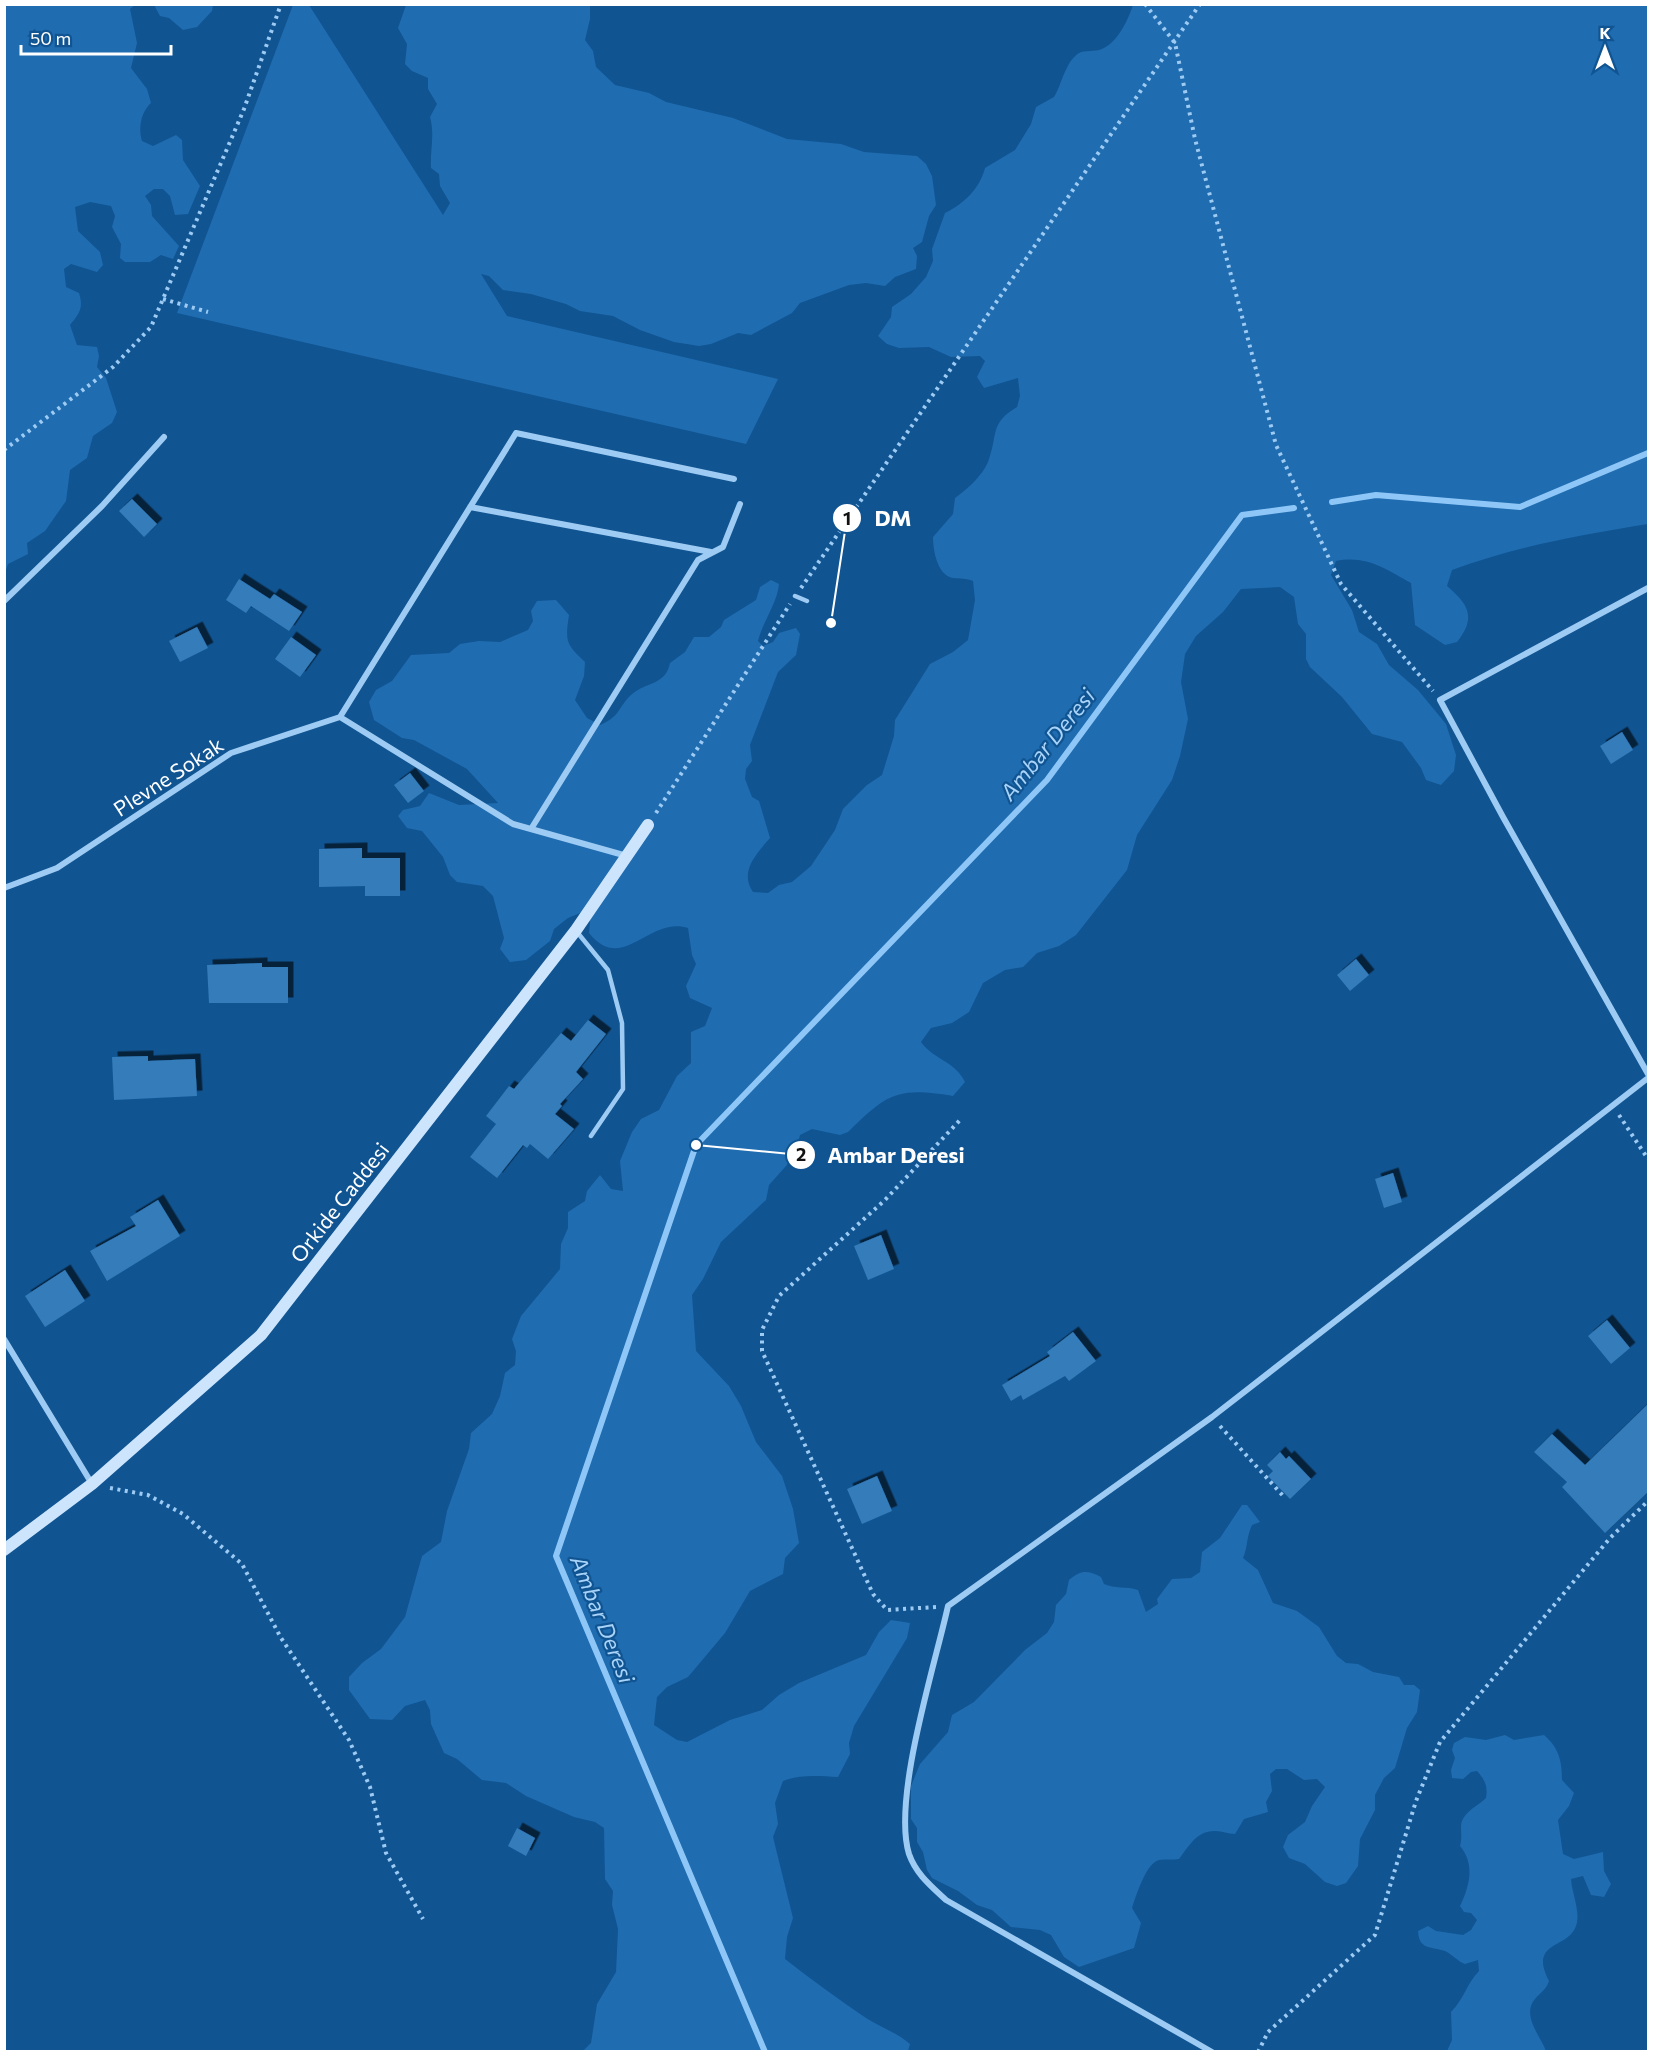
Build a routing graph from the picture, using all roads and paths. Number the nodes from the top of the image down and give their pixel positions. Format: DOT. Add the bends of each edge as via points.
graph roads {
  1 [pos="281,4"];
  2 [pos="1145,4"];
  3 [pos="1200,4"];
  4 [pos="1175,44"];
  5 [pos="163,299"];
  6 [pos="208,312"];
  7 [pos="164,437"];
  8 [pos="4,450"];
  9 [pos="734,479"];
  10 [pos="740,504"];
  11 [pos="470,507"];
  12 [pos="712,553"];
  13 [pos="1648,588"];
  14 [pos="795,597"];
  15 [pos="4,601"];
  16 [pos="807,602"];
  17 [pos="1440,700"];
  18 [pos="340,717"];
  19 [pos="648,825"];
  20 [pos="531,829"];
  21 [pos="627,856"];
  22 [pos="4,888"];
  23 [pos="576,930"];
  24 [pos="1648,1076"];
  25 [pos="1613,1107"];
  26 [pos="960,1120"];
  27 [pos="591,1136"];
  28 [pos="1648,1159"];
  29 [pos="4,1339"];
  30 [pos="1212,1417"];
  31 [pos="92,1484"];
  32 [pos="1285,1498"];
  33 [pos="1648,1501"];
  34 [pos="4,1550"];
  35 [pos="948,1606"];
  36 [pos="423,1919"];
  37 [pos="1212,2052"];
  38 [pos="1258,2052"];
  1 -- 5 [label="path" via="244,109"];
  2 -- 4 [label="path"];
  3 -- 4 [label="path"];
  4 -- 14 [label="path"];
  4 -- 17 [label="path" via="1198,151 1276,445 1341,584"];
  5 -- 6 [label="path"];
  5 -- 8 [label="path" via="151,327 113,367"];
  7 -- 15 [label="street" via="102,506"];
  9 -- 11 [label="street" via="516,433"];
  10 -- 12 [label="street" via="723,547"];
  11 -- 12 [label="street"];
  11 -- 18 [label="street"];
  12 -- 20 [label="street" via="698,560"];
  13 -- 17 [label="street"];
  14 -- 16 [label="lane"];
  14 -- 19 [label="path"];
  17 -- 24 [label="street"];
  18 -- 20 [label="street" via="513,824"];
  18 -- 22 [label="street, Plevne Sokak" via="231,753 57,868"];
  19 -- 21 [label="street, Orkide Caddesi"];
  20 -- 21 [label="street"];
  21 -- 23 [label="street, Orkide Caddesi"];
  23 -- 27 [label="lane" via="608,970 622,1023 623,1089"];
  23 -- 31 [label="street, Orkide Caddesi" via="261,1335"];
  24 -- 25 [label="street"];
  25 -- 28 [label="path"];
  25 -- 30 [label="street"];
  26 -- 35 [label="path" via="885,1200 779,1296 762,1330 762,1351 873,1594 887,1610"];
  29 -- 31 [label="street"];
  30 -- 32 [label="path"];
  30 -- 35 [label="street"];
  31 -- 34 [label="street, Orkide Caddesi"];
  31 -- 36 [label="path" via="148,1496 174,1509 242,1564 281,1638 349,1740 370,1787 386,1853"];
  33 -- 38 [label="path" via="1610,1538 1440,1742 1416,1801 1375,1935 1268,2031"];
  35 -- 37 [label="street" via="910,1762 906,1829 909,1853 922,1878 946,1900"];
}
